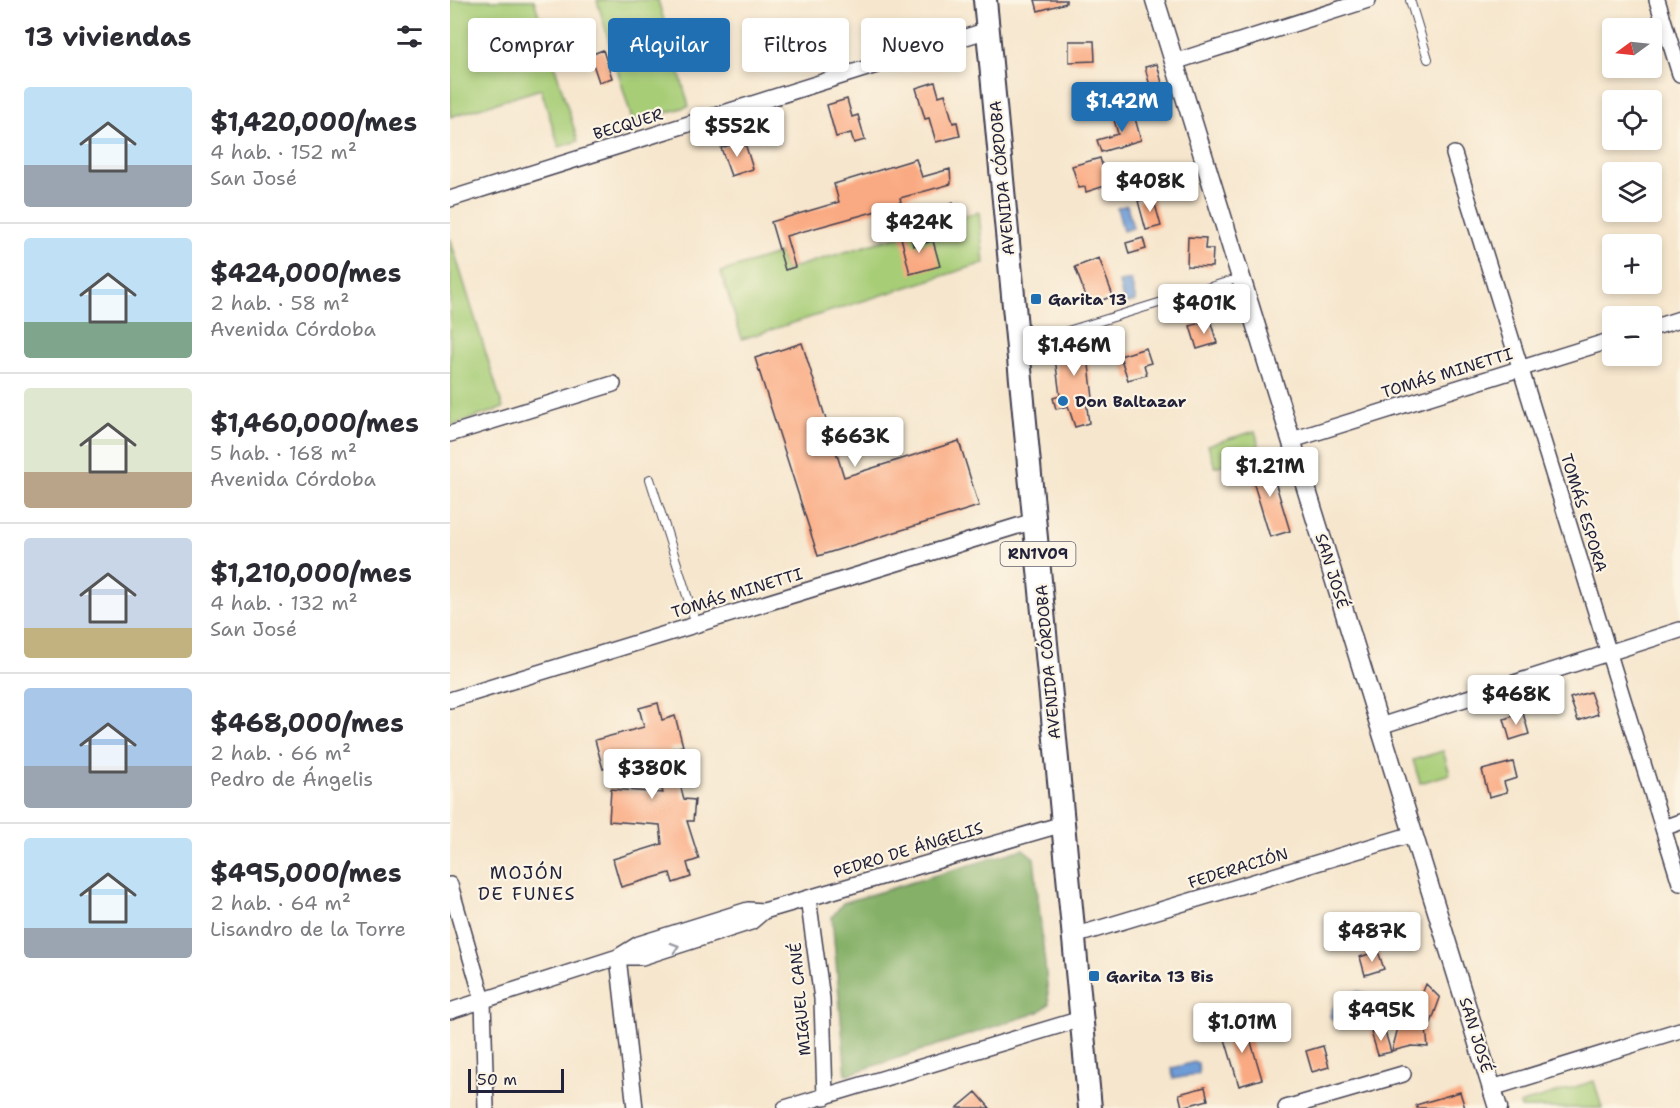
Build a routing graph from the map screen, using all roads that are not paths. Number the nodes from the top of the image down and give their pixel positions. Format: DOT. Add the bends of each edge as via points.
graph roads {
  1 [pos="985,0"];
  2 [pos="1155,0"];
  3 [pos="1368,0"];
  4 [pos="1410,0"];
  5 [pos="1657,0"];
  6 [pos="988,30"];
  7 [pos="1428,59"];
  8 [pos="1174,62"];
  9 [pos="1680,74"];
  10 [pos="1455,154"];
  11 [pos="450,198"];
  12 [pos="1241,278"];
  13 [pos="1680,320"];
  14 [pos="1662,325"];
  15 [pos="1602,343"];
  16 [pos="1018,347"];
  17 [pos="1521,369"];
  18 [pos="613,384"];
  19 [pos="450,434"];
  20 [pos="1292,441"];
  21 [pos="650,479"];
  22 [pos="1034,520"];
  23 [pos="696,624"];
  24 [pos="1680,630"];
  25 [pos="1608,653"];
  26 [pos="450,700"];
  27 [pos="1380,726"];
  28 [pos="1680,822"];
  29 [pos="1063,824"];
  30 [pos="1663,828"];
  31 [pos="1413,834"];
  32 [pos="1680,883"];
  33 [pos="450,885"];
  34 [pos="808,898"];
  35 [pos="1074,936"];
  36 [pos="618,957"];
  37 [pos="483,1000"];
  38 [pos="450,1011"];
  39 [pos="1082,1019"];
  40 [pos="1680,1029"];
  41 [pos="1403,1074"];
  42 [pos="1492,1088"];
  43 [pos="825,1097"];
  44 [pos="486,1108"];
  45 [pos="635,1108"];
  46 [pos="785,1108"];
  47 [pos="1090,1108"];
  48 [pos="1286,1108"];
  49 [pos="1498,1108"];
  1 -- 6 [label="main road, AVENIDA CÓRDOBA / RN1V09"];
  2 -- 8 [label="street, SAN JOSÉ"];
  3 -- 8 [label="street"];
  4 -- 7 [label="lane"];
  5 -- 9 [label="street"];
  6 -- 11 [label="street, BECQUER"];
  6 -- 16 [label="main road, AVENIDA CÓRDOBA / RN1V09"];
  8 -- 12 [label="street, SAN JOSÉ"];
  10 -- 17 [label="street, TOMÁS ESPORA"];
  12 -- 16 [label="lane"];
  12 -- 20 [label="street, SAN JOSÉ"];
  13 -- 14 [label="street"];
  15 -- 17 [label="street, TOMÁS MINETTI"];
  16 -- 22 [label="main road, AVENIDA CÓRDOBA / RN1V09"];
  17 -- 20 [label="street, TOMÁS MINETTI"];
  17 -- 25 [label="street, TOMÁS ESPORA"];
  18 -- 19 [label="street"];
  20 -- 27 [label="street, SAN JOSÉ"];
  21 -- 23 [label="lane"];
  22 -- 23 [label="street, TOMÁS MINETTI"];
  22 -- 29 [label="main road, AVENIDA CÓRDOBA / RN1V09"];
  23 -- 26 [label="street, TOMÁS MINETTI"];
  24 -- 25 [label="street"];
  25 -- 27 [label="street"];
  25 -- 30 [label="street, TOMÁS ESPORA"];
  27 -- 31 [label="street, SAN JOSÉ"];
  28 -- 30 [label="street"];
  29 -- 34 [label="street, PEDRO DE ÁNGELIS"];
  29 -- 35 [label="main road, AVENIDA CÓRDOBA / RN1V09"];
  30 -- 32 [label="street, TOMÁS ESPORA"];
  31 -- 35 [label="street, FEDERACIÓN"];
  31 -- 42 [label="street, SAN JOSÉ"];
  33 -- 37 [label="street"];
  34 -- 36 [label="street, PEDRO DE ÁNGELIS" via="764,911 751,922 642,957"];
  34 -- 43 [label="street, MIGUEL CANÉ" via="822,999"];
  35 -- 39 [label="main road, AVENIDA CÓRDOBA / RN1V09"];
  36 -- 37 [label="street, PEDRO DE ÁNGELIS"];
  36 -- 45 [label="street"];
  37 -- 38 [label="street, PEDRO DE ÁNGELIS"];
  37 -- 44 [label="street"];
  39 -- 43 [label="street"];
  39 -- 47 [label="main road, AVENIDA CÓRDOBA / RN1V09"];
  40 -- 42 [label="street"];
  41 -- 48 [label="street"];
  42 -- 49 [label="street, SAN JOSÉ"];
  43 -- 46 [label="street"];
}
